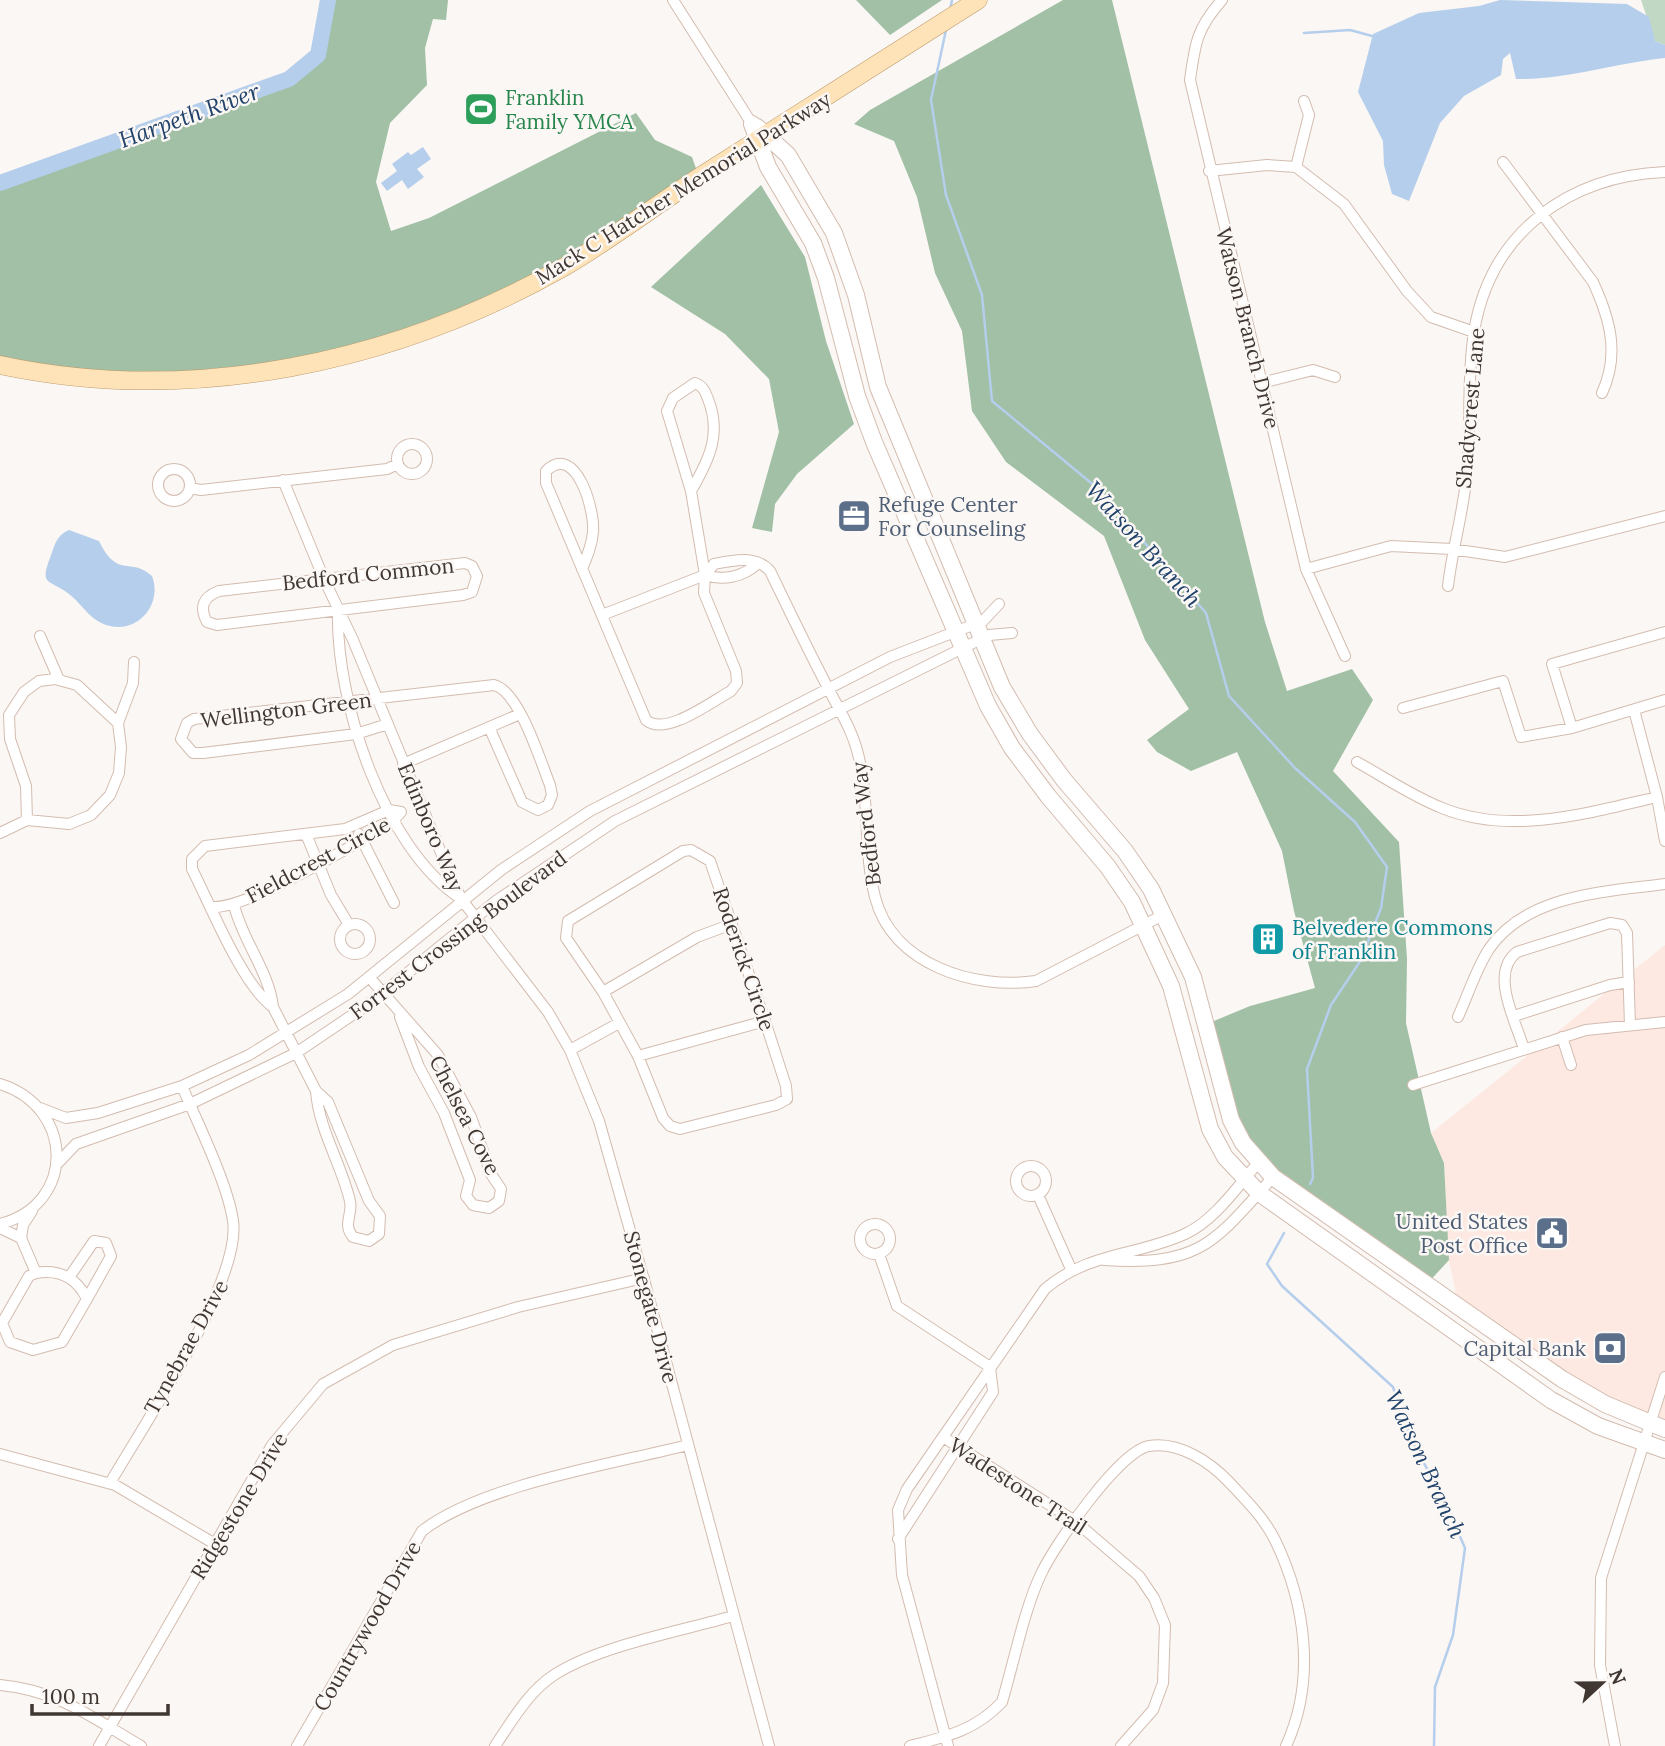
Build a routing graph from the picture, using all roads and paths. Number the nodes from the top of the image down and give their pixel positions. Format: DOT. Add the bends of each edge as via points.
graph roads {
  1 [pos="673,0"];
  2 [pos="978,0"];
  3 [pos="1222,0"];
  4 [pos="1304,101"];
  5 [pos="759,133"];
  6 [pos="1503,162"];
  7 [pos="1296,167"];
  8 [pos="1209,171"];
  9 [pos="1665,172"];
  10 [pos="1540,213"];
  11 [pos="1474,332"];
  12 [pos="0,365"];
  13 [pos="1335,377"];
  14 [pos="1261,383"];
  15 [pos="1602,393"];
  16 [pos="398,464"];
  17 [pos="283,480"];
  18 [pos="190,488"];
  19 [pos="691,491"];
  20 [pos="1665,516"];
  21 [pos="1452,549"];
  22 [pos="582,569"];
  23 [pos="1306,569"];
  24 [pos="705,575"];
  25 [pos="324,579"];
  26 [pos="1448,586"];
  27 [pos="999,604"];
  28 [pos="338,611"];
  29 [pos="602,615"];
  30 [pos="956,630"];
  31 [pos="979,631"];
  32 [pos="1665,632"];
  33 [pos="1013,633"];
  34 [pos="40,636"];
  35 [pos="964,649"];
  36 [pos="1345,656"];
  37 [pos="134,663"];
  38 [pos="59,680"];
  39 [pos="828,689"];
  40 [pos="378,699"];
  41 [pos="346,700"];
  42 [pos="1665,700"];
  43 [pos="839,707"];
  44 [pos="1403,708"];
  45 [pos="1634,710"];
  46 [pos="520,714"];
  47 [pos="118,723"];
  48 [pos="388,724"];
  49 [pos="489,727"];
  50 [pos="1572,728"];
  51 [pos="356,734"];
  52 [pos="1357,762"];
  53 [pos="403,764"];
  54 [pos="1657,797"];
  55 [pos="420,803"];
  56 [pos="395,814"];
  57 [pos="27,820"];
  58 [pos="355,826"];
  59 [pos="0,833"];
  60 [pos="306,834"];
  61 [pos="362,840"];
  62 [pos="1665,841"];
  63 [pos="317,863"];
  64 [pos="1665,884"];
  65 [pos="462,900"];
  66 [pos="394,903"];
  67 [pos="234,905"];
  68 [pos="211,907"];
  69 [pos="1165,915"];
  70 [pos="476,916"];
  71 [pos="732,924"];
  72 [pos="349,925"];
  73 [pos="1145,925"];
  74 [pos="369,977"];
  75 [pos="1629,982"];
  76 [pos="603,992"];
  77 [pos="383,993"];
  78 [pos="273,1007"];
  79 [pos="1514,1016"];
  80 [pos="400,1017"];
  81 [pos="1458,1017"];
  82 [pos="765,1021"];
  83 [pos="1665,1022"];
  84 [pos="619,1023"];
  85 [pos="1630,1025"];
  86 [pos="287,1034"];
  87 [pos="1562,1037"];
  88 [pos="1524,1049"];
  89 [pos="570,1050"];
  90 [pos="296,1053"];
  91 [pos="638,1056"];
  92 [pos="1572,1065"];
  93 [pos="0,1084"];
  94 [pos="1413,1085"];
  95 [pos="182,1086"];
  96 [pos="457,1089"];
  97 [pos="316,1091"];
  98 [pos="437,1100"];
  99 [pos="190,1104"];
  100 [pos="40,1108"];
  101 [pos="1258,1163"];
  102 [pos="56,1165"];
  103 [pos="488,1166"];
  104 [pos="468,1174"];
  105 [pos="1273,1177"];
  106 [pos="1244,1180"];
  107 [pos="1259,1193"];
  108 [pos="1038,1195"];
  109 [pos="369,1201"];
  110 [pos="350,1207"];
  111 [pos="33,1209"];
  112 [pos="0,1226"];
  113 [pos="21,1238"];
  114 [pos="879,1254"];
  115 [pos="1098,1260"];
  116 [pos="1071,1269"];
  117 [pos="36,1273"];
  118 [pos="70,1276"];
  119 [pos="644,1278"];
  120 [pos="87,1299"];
  121 [pos="990,1367"];
  122 [pos="1665,1377"];
  123 [pos="1657,1426"];
  124 [pos="943,1437"];
  125 [pos="1643,1444"];
  126 [pos="688,1445"];
  127 [pos="956,1446"];
  128 [pos="1665,1450"];
  129 [pos="0,1454"];
  130 [pos="110,1483"];
  131 [pos="1076,1521"];
  132 [pos="898,1540"];
  133 [pos="215,1544"];
  134 [pos="733,1616"];
  135 [pos="0,1685"];
  136 [pos="109,1727"];
  137 [pos="947,1741"];
  138 [pos="99,1746"];
  139 [pos="141,1746"];
  140 [pos="297,1746"];
  141 [pos="495,1746"];
  142 [pos="769,1746"];
  143 [pos="910,1746"];
  144 [pos="1121,1746"];
  145 [pos="1286,1746"];
  146 [pos="1615,1746"];
  1 -- 5 [label="street"];
  2 -- 5 [label="main road, Mack C Hatcher Memorial Parkway"];
  3 -- 8 [label="street, Watson Branch Drive" via="1204,20 1196,38 1191,80"];
  4 -- 7 [label="street" via="1309,115"];
  5 -- 12 [label="main road, Mack C Hatcher Memorial Parkway" via="555,271 477,311 392,343 306,366 206,378 103,380"];
  5 -- 30 [label="main road" via="813,243 857,396"];
  5 -- 31 [label="main road" via="788,155 837,241 856,295 878,387"];
  6 -- 10 [label="street"];
  7 -- 8 [label="street"];
  7 -- 11 [label="street" via="1344,205 1431,317"];
  8 -- 14 [label="street, Watson Branch Drive"];
  9 -- 10 [label="street, Shadycrest Lane" via="1638,173 1581,191"];
  10 -- 11 [label="street, Shadycrest Lane" via="1499,260"];
  10 -- 15 [label="street" via="1593,282 1605,309 1612,371"];
  11 -- 21 [label="street, Shadycrest Lane" via="1466,482"];
  13 -- 14 [label="street" via="1313,370"];
  14 -- 23 [label="street, Watson Branch Drive"];
  16 -- 17 [label="street"];
  17 -- 18 [label="street"];
  17 -- 25 [label="street, Edinboro Way"];
  19 -- 19 [label="street" via="705,467 716,427 704,389 695,383 681,390 667,411"];
  19 -- 24 [label="street"];
  20 -- 21 [label="street" via="1505,557"];
  21 -- 23 [label="street" via="1391,547"];
  21 -- 26 [label="street, Shadycrest Lane"];
  22 -- 22 [label="street" via="593,531 591,508 573,468 563,462 546,471 545,483"];
  22 -- 29 [label="street"];
  23 -- 36 [label="street, Watson Branch Drive"];
  24 -- 29 [label="street, Bedford Way"];
  24 -- 29 [label="street" via="704,593 737,683 731,691 669,725 654,726 646,720"];
  24 -- 39 [label="street, Bedford Way" via="714,564 747,558 763,564"];
  25 -- 28 [label="street, Edinboro Way"];
  25 -- 28 [label="street, Bedford Common" via="219,591 206,599 202,612 217,625"];
  25 -- 28 [label="street, Bedford Common" via="465,563 477,576 472,592 463,595"];
  27 -- 31 [label="street, Forrest Crossing Boulevard"];
  28 -- 40 [label="street, Edinboro Way"];
  28 -- 41 [label="street, Edinboro Way"];
  30 -- 31 [label="street, Forrest Crossing Boulevard"];
  30 -- 35 [label="main road"];
  30 -- 39 [label="street, Forrest Crossing Boulevard"];
  31 -- 33 [label="street, Forrest Crossing Boulevard"];
  31 -- 35 [label="street, Forrest Crossing Boulevard"];
  31 -- 69 [label="main road" via="1002,687 1030,734 1125,851"];
  32 -- 50 [label="street" via="1552,664"];
  34 -- 38 [label="street"];
  35 -- 43 [label="street, Forrest Crossing Boulevard"];
  35 -- 73 [label="main road" via="988,706 1013,748 1108,867"];
  37 -- 47 [label="street" via="133,684"];
  38 -- 47 [label="street" via="77,685"];
  38 -- 57 [label="street" via="38,681 24,692 9,715 10,738 26,786"];
  39 -- 43 [label="street, Bedford Way"];
  39 -- 65 [label="street, Forrest Crossing Boulevard" via="590,811"];
  40 -- 41 [label="street, Wellington Green"];
  40 -- 46 [label="street, Wellington Green" via="494,685 510,694"];
  40 -- 48 [label="street, Edinboro Way"];
  41 -- 51 [label="street, Edinboro Way"];
  41 -- 51 [label="street, Wellington Green" via="194,719 187,723 181,739 193,753 203,753"];
  42 -- 45 [label="street"];
  43 -- 70 [label="street, Forrest Crossing Boulevard" via="615,821"];
  43 -- 73 [label="street, Bedford Way" via="858,753 875,900 890,926 927,962 956,976 984,982 1035,981"];
  44 -- 50 [label="street" via="1503,681 1521,737"];
  45 -- 50 [label="street"];
  45 -- 54 [label="street"];
  46 -- 49 [label="street"];
  46 -- 49 [label="street, Wellington Green" via="552,795 548,805 538,810 522,802"];
  47 -- 57 [label="street" via="119,773 110,795 91,814 69,824"];
  48 -- 51 [label="street, Wellington Green"];
  48 -- 53 [label="street, Edinboro Way"];
  49 -- 53 [label="street"];
  51 -- 56 [label="street, Edinboro Way"];
  52 -- 54 [label="street" via="1442,808 1472,816 1558,820"];
  53 -- 55 [label="street, Edinboro Way"];
  54 -- 62 [label="street"];
  55 -- 56 [label="street, Fieldcrest Circle"];
  55 -- 65 [label="street, Edinboro Way"];
  56 -- 58 [label="street, Fieldcrest Circle"];
  56 -- 61 [label="street, Fieldcrest Circle"];
  56 -- 65 [label="street, Edinboro Way" via="439,881"];
  57 -- 59 [label="street"];
  58 -- 60 [label="street, Fieldcrest Circle"];
  58 -- 61 [label="street"];
  60 -- 63 [label="street"];
  60 -- 68 [label="street, Fieldcrest Circle" via="205,846 198,851 192,869"];
  61 -- 63 [label="street, Fieldcrest Circle"];
  61 -- 66 [label="street"];
  63 -- 67 [label="street, Fieldcrest Circle"];
  63 -- 72 [label="street"];
  64 -- 81 [label="street" via="1568,900 1537,908 1511,923 1489,950"];
  65 -- 70 [label="street, Stonegate Drive"];
  65 -- 74 [label="street, Forrest Crossing Boulevard"];
  67 -- 68 [label="street, Fieldcrest Circle"];
  67 -- 78 [label="street, Fieldcrest Circle"];
  68 -- 78 [label="street, Fieldcrest Circle" via="245,974"];
  69 -- 73 [label="street, Bedford Way"];
  69 -- 101 [label="main road" via="1193,977 1231,1120"];
  70 -- 77 [label="street, Forrest Crossing Boulevard"];
  70 -- 89 [label="street, Stonegate Drive" via="531,987"];
  71 -- 76 [label="street" via="696,937"];
  71 -- 76 [label="street, Roderick Circle" via="710,861 683,851 568,921 566,938"];
  71 -- 82 [label="street, Roderick Circle"];
  73 -- 106 [label="main road" via="1171,986 1210,1129"];
  74 -- 77 [label="street, Chelsea Cove"];
  74 -- 86 [label="street, Forrest Crossing Boulevard"];
  75 -- 79 [label="street"];
  75 -- 79 [label="street" via="1627,933 1622,925 1611,923 1513,955 1504,973"];
  75 -- 85 [label="street"];
  76 -- 84 [label="street, Roderick Circle"];
  77 -- 80 [label="street, Chelsea Cove"];
  77 -- 90 [label="street, Forrest Crossing Boulevard"];
  78 -- 86 [label="street, Fieldcrest Circle"];
  79 -- 88 [label="street"];
  80 -- 96 [label="street, Chelsea Cove" via="438,1055"];
  80 -- 98 [label="street, Chelsea Cove"];
  82 -- 91 [label="street"];
  82 -- 91 [label="street, Roderick Circle" via="786,1086 787,1099 776,1105 675,1129 663,1118"];
  83 -- 85 [label="street"];
  84 -- 89 [label="street"];
  84 -- 91 [label="street, Roderick Circle"];
  85 -- 87 [label="street"];
  86 -- 90 [label="street, Fieldcrest Circle"];
  86 -- 95 [label="street, Forrest Crossing Boulevard"];
  87 -- 88 [label="street"];
  87 -- 92 [label="street"];
  88 -- 94 [label="street"];
  89 -- 119 [label="street, Stonegate Drive" via="598,1121"];
  90 -- 97 [label="street, Fieldcrest Circle"];
  90 -- 99 [label="street, Forrest Crossing Boulevard"];
  93 -- 100 [label="street"];
  95 -- 99 [label="street, Tynebrae Drive"];
  95 -- 100 [label="street, Forrest Crossing Boulevard" via="66,1118"];
  96 -- 98 [label="street"];
  96 -- 103 [label="street, Chelsea Cove"];
  97 -- 109 [label="street" via="328,1102"];
  97 -- 110 [label="street" via="317,1108"];
  98 -- 104 [label="street, Chelsea Cove"];
  99 -- 102 [label="street, Forrest Crossing Boulevard" via="76,1144"];
  99 -- 130 [label="street, Tynebrae Drive" via="233,1222 228,1269 215,1302"];
  100 -- 102 [label="street" via="51,1125"];
  101 -- 105 [label="main road"];
  101 -- 106 [label="street"];
  102 -- 111 [label="street" via="48,1189"];
  103 -- 104 [label="street"];
  103 -- 104 [label="street, Chelsea Cove" via="502,1189 499,1201 489,1208 478,1208 469,1201"];
  105 -- 107 [label="street"];
  105 -- 123 [label="main road" via="1562,1379"];
  106 -- 107 [label="main road"];
  106 -- 115 [label="street" via="1194,1229"];
  107 -- 115 [label="street" via="1226,1230 1194,1251 1131,1262"];
  107 -- 125 [label="main road" via="1551,1400"];
  108 -- 116 [label="street"];
  109 -- 110 [label="street"];
  109 -- 110 [label="street" via="382,1222 379,1234 369,1241 350,1233"];
  111 -- 112 [label="street"];
  111 -- 113 [label="street"];
  112 -- 113 [label="street"];
  113 -- 117 [label="street"];
  114 -- 121 [label="street" via="897,1306"];
  115 -- 116 [label="street"];
  116 -- 121 [label="street" via="1045,1289"];
  117 -- 118 [label="street"];
  117 -- 120 [label="street" via="29,1276 2,1323 10,1342 33,1350 62,1342"];
  118 -- 120 [label="street"];
  118 -- 120 [label="street" via="94,1241 106,1243 111,1256"];
  119 -- 126 [label="street, Stonegate Drive"];
  119 -- 133 [label="street, Ridgestone Drive" via="518,1307 406,1341 347,1368 323,1384 272,1445"];
  121 -- 124 [label="street"];
  121 -- 127 [label="street" via="993,1392"];
  122 -- 123 [label="street"];
  123 -- 125 [label="street"];
  124 -- 127 [label="street, Wadestone Trail"];
  124 -- 132 [label="street" via="907,1489 898,1510"];
  125 -- 128 [label="main road"];
  125 -- 146 [label="street" via="1601,1578 1600,1665"];
  126 -- 134 [label="street, Stonegate Drive"];
  126 -- 140 [label="street, Countrywood Drive" via="501,1493 422,1531"];
  127 -- 131 [label="street, Wadestone Trail"];
  127 -- 132 [label="street"];
  129 -- 130 [label="street"];
  130 -- 133 [label="street"];
  131 -- 137 [label="street" via="1041,1574 1002,1702 987,1718"];
  131 -- 144 [label="street, Wadestone Trail" via="1139,1576 1165,1625 1163,1683 1153,1710"];
  131 -- 145 [label="street" via="1103,1483 1132,1454 1149,1446 1188,1452 1218,1471 1252,1506 1275,1538 1301,1621 1305,1653 1302,1698"];
  132 -- 137 [label="street" via="913,1622"];
  133 -- 136 [label="street, Ridgestone Drive"];
  134 -- 141 [label="street" via="568,1667 520,1708"];
  134 -- 142 [label="street, Stonegate Drive"];
  135 -- 136 [label="street" via="31,1688"];
  136 -- 138 [label="street, Ridgestone Drive"];
  136 -- 139 [label="street"];
  137 -- 143 [label="street"];
}
